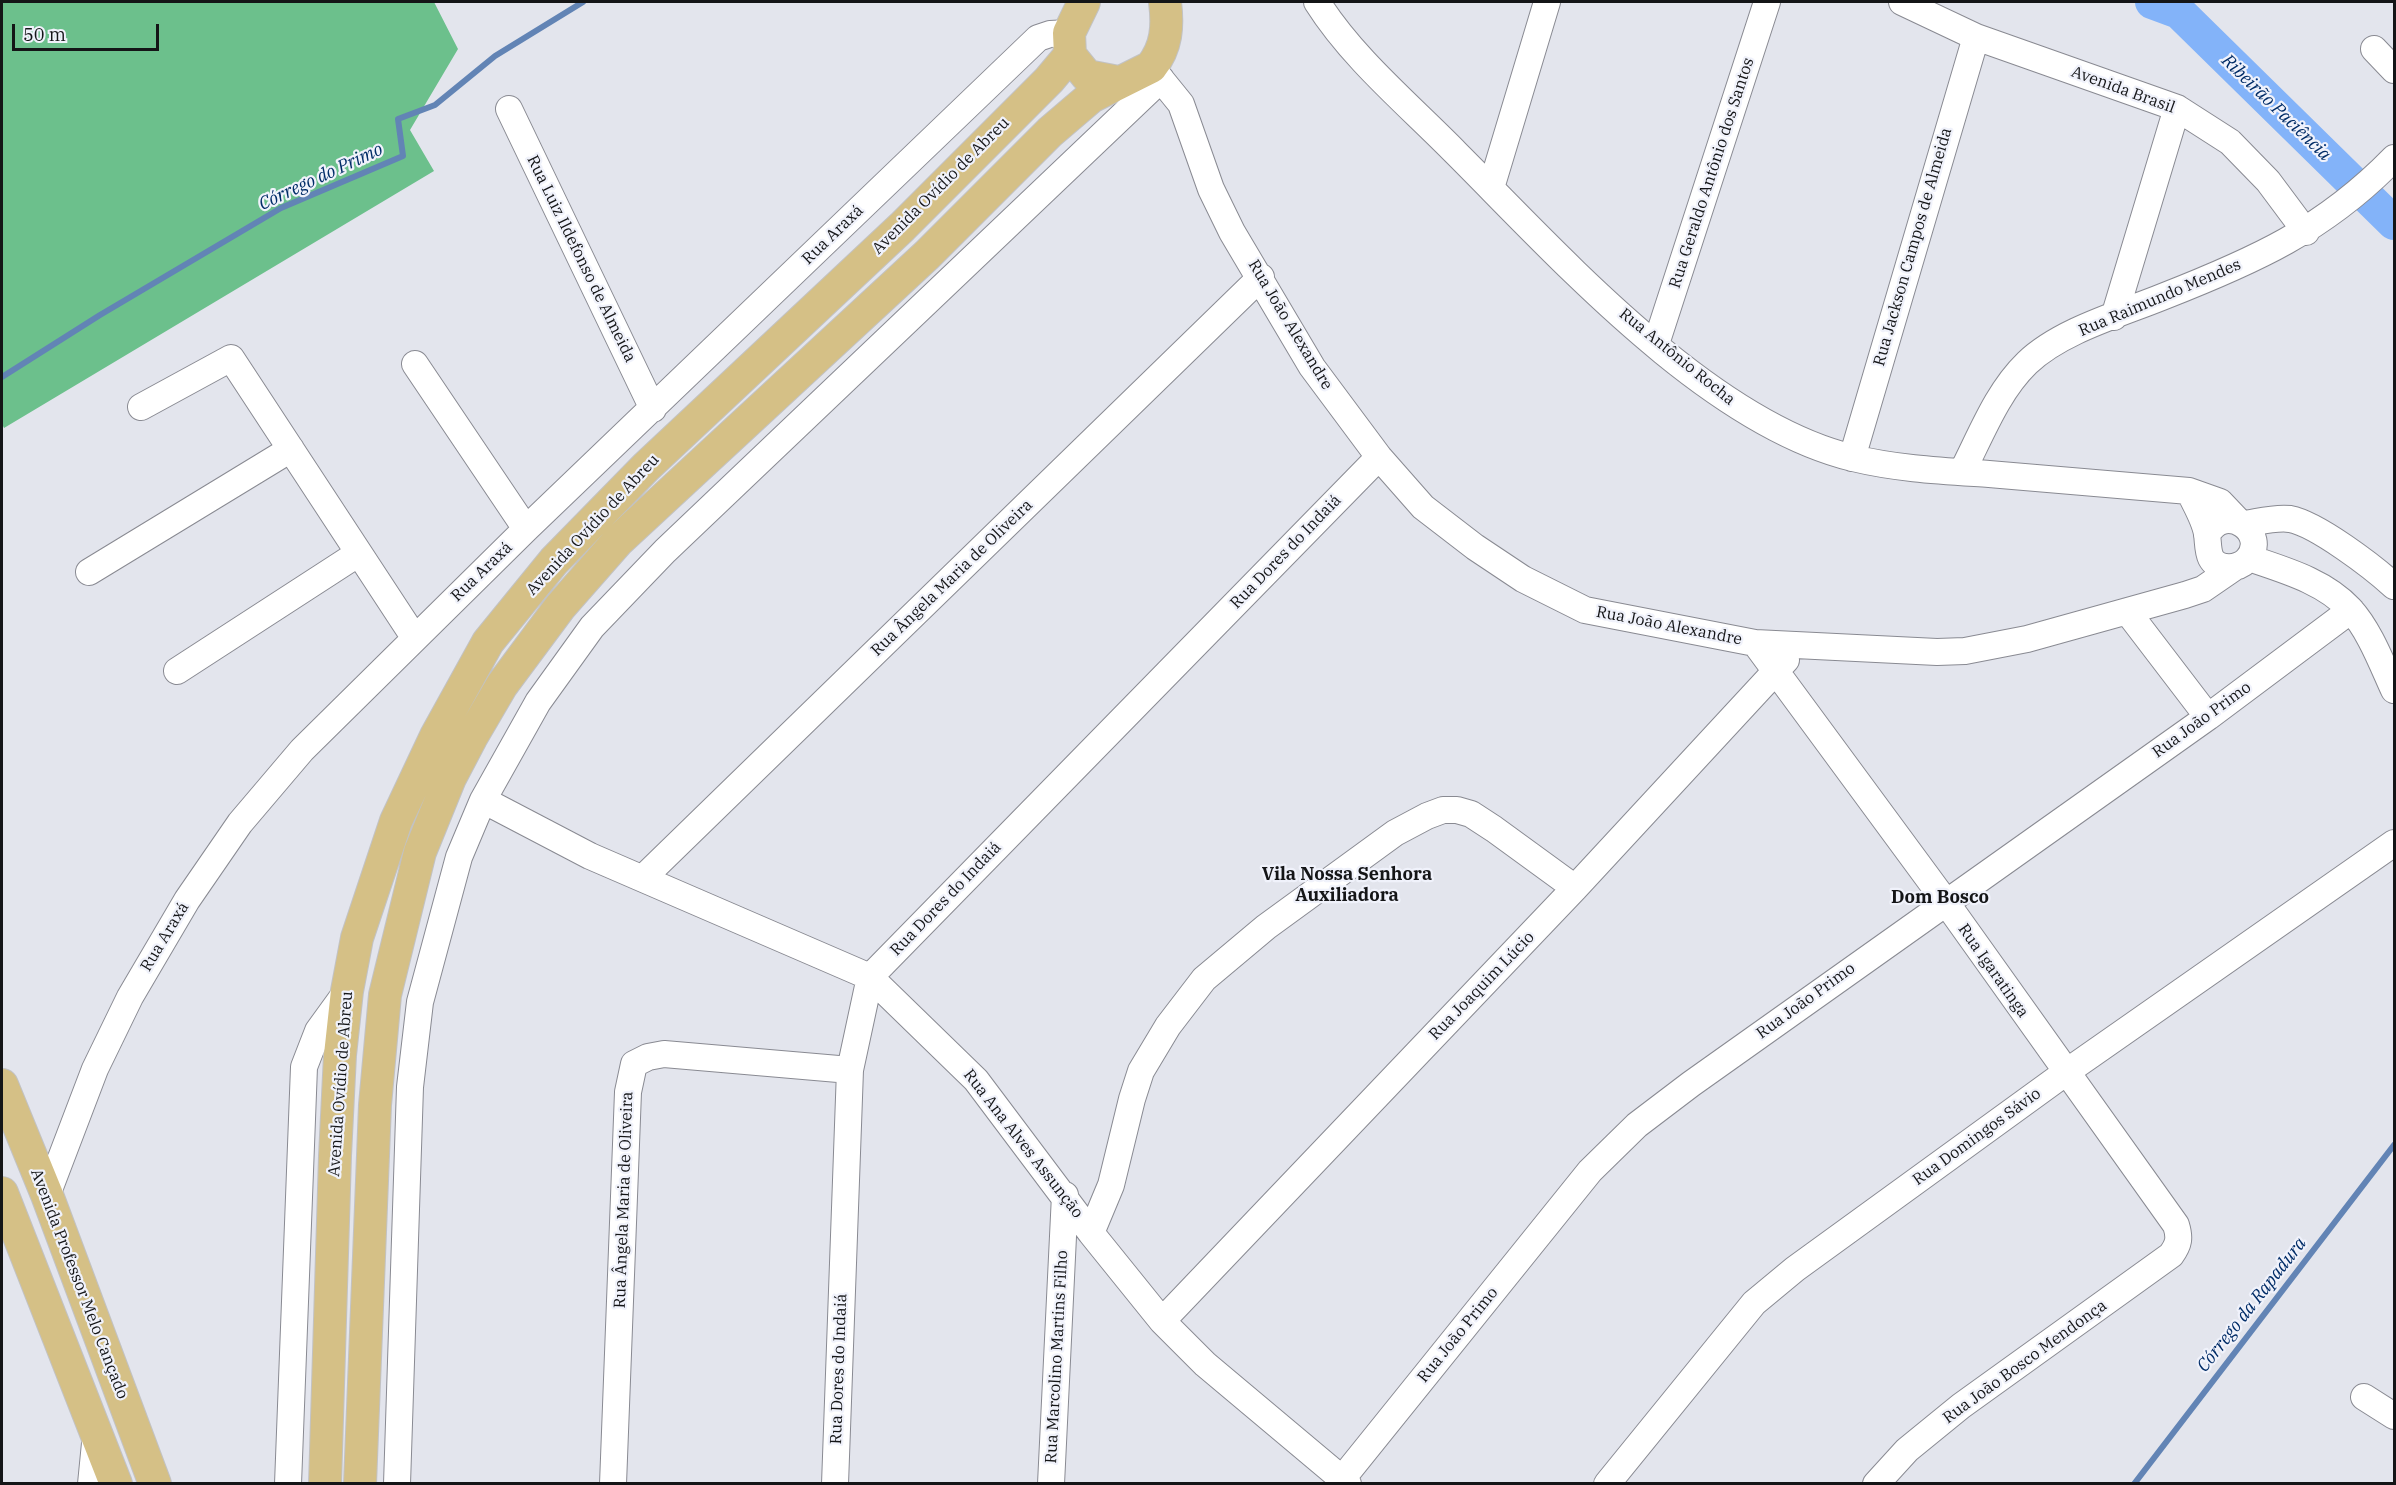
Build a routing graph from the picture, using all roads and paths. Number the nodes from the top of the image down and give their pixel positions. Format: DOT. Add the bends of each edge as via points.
graph roads {
  1 [pos="1084,2"];
  2 [pos="1165,2"];
  3 [pos="1317,2"];
  4 [pos="1547,2"];
  5 [pos="1767,2"];
  6 [pos="1902,2"];
  7 [pos="1976,37"];
  8 [pos="1069,44"];
  9 [pos="2374,49"];
  10 [pos="2394,70"];
  11 [pos="1156,73"];
  12 [pos="1118,82"];
  13 [pos="2177,108"];
  14 [pos="509,109"];
  15 [pos="2389,163"];
  16 [pos="1491,188"];
  17 [pos="2306,232"];
  18 [pos="1261,277"];
  19 [pos="2114,316"];
  20 [pos="1656,344"];
  21 [pos="415,364"];
  22 [pos="141,407"];
  23 [pos="653,409"];
  24 [pos="291,449"];
  25 [pos="1378,457"];
  26 [pos="1852,458"];
  27 [pos="1962,472"];
  28 [pos="2189,491"];
  29 [pos="2241,523"];
  30 [pos="526,530"];
  31 [pos="2207,535"];
  32 [pos="359,553"];
  33 [pos="2242,562"];
  34 [pos="89,572"];
  35 [pos="2394,586"];
  36 [pos="2351,610"];
  37 [pos="2127,611"];
  38 [pos="414,637"];
  39 [pos="1755,643"];
  40 [pos="1798,646"];
  41 [pos="1776,670"];
  42 [pos="177,671"];
  43 [pos="2394,690"];
  44 [pos="2208,717"];
  45 [pos="483,800"];
  46 [pos="2394,843"];
  47 [pos="643,878"];
  48 [pos="1575,888"];
  49 [pos="1945,901"];
  50 [pos="870,977"];
  51 [pos="347,991"];
  52 [pos="385,995"];
  53 [pos="420,1002"];
  54 [pos="850,1070"];
  55 [pos="2065,1073"];
  56 [pos="2,1085"];
  57 [pos="2,1193"];
  58 [pos="46,1195"];
  59 [pos="1065,1195"];
  60 [pos="334,1228"];
  61 [pos="370,1232"];
  62 [pos="1091,1233"];
  63 [pos="10,1238"];
  64 [pos="2178,1245"];
  65 [pos="1162,1321"];
  66 [pos="2364,1397"];
  67 [pos="2394,1416"];
  68 [pos="96,1431"];
  69 [pos="1345,1481"];
  70 [pos="92,1484"];
  71 [pos="116,1484"];
  72 [pos="155,1484"];
  73 [pos="288,1484"];
  74 [pos="325,1484"];
  75 [pos="360,1484"];
  76 [pos="397,1484"];
  77 [pos="613,1484"];
  78 [pos="836,1484"];
  79 [pos="1051,1484"];
  80 [pos="1607,1484"];
  81 [pos="1876,1484"];
  1 -- 8 [label="main road"];
  2 -- 11 [label="main road" via="1168,31"];
  3 -- 16 [label="street, Rua Antônio Rocha" via="1368,65"];
  4 -- 16 [label="street"];
  5 -- 20 [label="street, Rua Geraldo Antônio dos Santos"];
  6 -- 7 [label="street, Avenida Brasil"];
  7 -- 13 [label="street, Avenida Brasil"];
  7 -- 26 [label="street, Rua Jackson Campos de Almeida"];
  8 -- 12 [label="main road" via="1088,76"];
  8 -- 23 [label="street, Rua Araxá" via="1050,34 1038,38"];
  8 -- 51 [label="main road, Avenida Ovídio de Abreu" via="1049,80 902,227 646,467 554,561 488,642 436,736 396,821 357,938"];
  9 -- 10 [label="street"];
  11 -- 12 [label="main road"];
  11 -- 18 [label="street, Rua João Alexandre" via="1181,104 1211,189"];
  11 -- 45 [label="street" via="665,551 592,627 538,702"];
  12 -- 52 [label="main road, Avenida Ovídio de Abreu" via="1091,97 1050,132 927,255 618,541 560,607 502,685 450,778 420,852"];
  13 -- 17 [label="street, Avenida Brasil" via="2230,142 2268,181"];
  13 -- 19 [label="street"];
  14 -- 23 [label="street, Rua Luiz Ildefonso de Almeida"];
  15 -- 17 [label="street, Rua Raimundo Mendes"];
  16 -- 20 [label="street, Rua Antônio Rocha"];
  17 -- 19 [label="street, Rua Raimundo Mendes" via="2232,270"];
  18 -- 25 [label="street, Rua João Alexandre" via="1312,367"];
  18 -- 47 [label="street, Rua Ângela Maria de Oliveira"];
  19 -- 27 [label="street, Rua Raimundo Mendes" via="2059,340 2029,362 2006,387"];
  20 -- 26 [label="street, Rua Antônio Rocha" via="1726,400 1783,433"];
  21 -- 30 [label="street"];
  22 -- 24 [label="street" via="231,358"];
  23 -- 30 [label="street, Rua Araxá"];
  24 -- 32 [label="street"];
  24 -- 34 [label="street"];
  25 -- 39 [label="street, Rua João Alexandre" via="1423,507 1475,547 1523,579 1575,605 1638,622"];
  25 -- 50 [label="street, Rua Dores do Indaiá"];
  26 -- 27 [label="street, Rua Antônio Rocha" via="1906,468"];
  27 -- 28 [label="street, Rua Antônio Rocha"];
  28 -- 29 [label="street, Rua Antônio Rocha" via="2220,502"];
  28 -- 31 [label="street"];
  29 -- 31 [label="street" via="2223,521"];
  29 -- 33 [label="street" via="2253,540"];
  29 -- 35 [label="street" via="2290,519 2372,567"];
  30 -- 38 [label="street, Rua Araxá"];
  31 -- 33 [label="street" via="2209,556 2220,566"];
  32 -- 38 [label="street"];
  32 -- 42 [label="street"];
  33 -- 36 [label="street" via="2304,577"];
  33 -- 37 [label="street, Rua João Alexandre" via="2203,589"];
  36 -- 43 [label="street"];
  36 -- 44 [label="street, Rua João Primo"];
  37 -- 40 [label="street, Rua João Alexandre" via="2027,639 1965,651"];
  37 -- 44 [label="street"];
  38 -- 58 [label="street, Rua Araxá" via="302,750 240,823 187,900 130,997 95,1069"];
  39 -- 40 [label="street, Rua João Alexandre"];
  39 -- 41 [label="street, Rua Igaratinga"];
  40 -- 41 [label="street, Rua Joaquim Lúcio"];
  41 -- 48 [label="street, Rua Joaquim Lúcio"];
  41 -- 49 [label="street, Rua Igaratinga"];
  44 -- 49 [label="street, Rua João Primo"];
  45 -- 47 [label="street, Rua Ana Alves Assunção" via="590,856"];
  45 -- 53 [label="street" via="459,857"];
  46 -- 55 [label="street, Rua Domingos Sávio"];
  47 -- 50 [label="street, Rua Ana Alves Assunção"];
  48 -- 62 [label="street" via="1471,814 1443,810 1395,833 1266,927 1213,972 1168,1026 1142,1071 1111,1185"];
  48 -- 65 [label="street, Rua Joaquim Lúcio"];
  49 -- 55 [label="street, Rua Igaratinga"];
  49 -- 69 [label="street, Rua João Primo" via="1637,1125 1590,1171"];
  50 -- 54 [label="street, Rua Dores do Indaiá"];
  50 -- 59 [label="street, Rua Ana Alves Assunção" via="976,1080"];
  51 -- 60 [label="main road, Avenida Ovídio de Abreu" via="340,1055"];
  51 -- 73 [label="street" via="318,1031 304,1067"];
  52 -- 53 [label="street"];
  52 -- 61 [label="main road, Avenida Ovídio de Abreu" via="375,1105"];
  53 -- 76 [label="street" via="410,1087"];
  54 -- 77 [label="street, Rua Ângela Maria de Oliveira" via="664,1054 634,1064 628,1092"];
  54 -- 78 [label="street, Rua Dores do Indaiá"];
  55 -- 64 [label="street, Rua Igaratinga" via="2176,1225"];
  55 -- 80 [label="street, Rua Domingos Sávio" via="1754,1303"];
  56 -- 58 [label="main road, Avenida Professor Melo Cançado"];
  57 -- 63 [label="main road"];
  58 -- 72 [label="main road, Avenida Professor Melo Cançado"];
  59 -- 62 [label="street, Rua Ana Alves Assunção"];
  59 -- 79 [label="street, Rua Marcolino Martins Filho"];
  60 -- 61 [label="main road"];
  60 -- 74 [label="main road, Avenida Ovídio de Abreu"];
  61 -- 75 [label="main road, Avenida Ovídio de Abreu"];
  62 -- 65 [label="street, Rua Ana Alves Assunção"];
  63 -- 68 [label="main road"];
  64 -- 81 [label="street, Rua João Bosco Mendonça" via="2171,1255 1961,1406 1907,1450"];
  65 -- 69 [label="street, Rua Ana Alves Assunção" via="1205,1364"];
  66 -- 67 [label="street"];
  68 -- 70 [label="street"];
  68 -- 71 [label="main road"];
}
